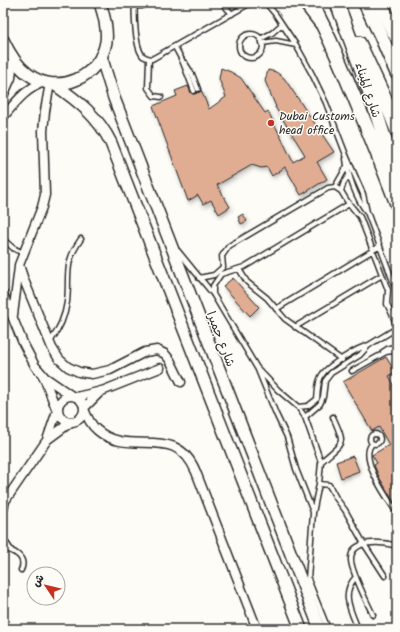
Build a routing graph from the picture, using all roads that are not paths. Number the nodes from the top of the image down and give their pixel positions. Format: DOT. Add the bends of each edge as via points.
graph roads {
  1 [pos="100,3"];
  2 [pos="150,3"];
  3 [pos="222,3"];
  4 [pos="253,3"];
  5 [pos="266,3"];
  6 [pos="300,3"];
  7 [pos="311,3"];
  8 [pos="337,3"];
  9 [pos="365,3"];
  10 [pos="379,3"];
  11 [pos="135,4"];
  12 [pos="232,14"];
  13 [pos="282,24"];
  14 [pos="328,34"];
  15 [pos="397,36"];
  16 [pos="260,39"];
  17 [pos="3,40"];
  18 [pos="262,43"];
  19 [pos="296,45"];
  20 [pos="175,47"];
  21 [pos="101,56"];
  22 [pos="13,58"];
  23 [pos="149,59"];
  24 [pos="397,73"];
  25 [pos="49,83"];
  26 [pos="196,90"];
  27 [pos="3,96"];
  28 [pos="161,97"];
  29 [pos="3,117"];
  30 [pos="397,130"];
  31 [pos="346,155"];
  32 [pos="347,166"];
  33 [pos="350,175"];
  34 [pos="397,178"];
  35 [pos="335,187"];
  36 [pos="341,191"];
  37 [pos="349,204"];
  38 [pos="397,204"];
  39 [pos="367,212"];
  40 [pos="3,239"];
  41 [pos="81,239"];
  42 [pos="170,242"];
  43 [pos="380,246"];
  44 [pos="373,250"];
  45 [pos="23,253"];
  46 [pos="19,265"];
  47 [pos="223,267"];
  48 [pos="239,269"];
  49 [pos="226,272"];
  50 [pos="382,275"];
  51 [pos="199,278"];
  52 [pos="397,292"];
  53 [pos="3,294"];
  54 [pos="213,294"];
  55 [pos="276,309"];
  56 [pos="12,318"];
  57 [pos="295,326"];
  58 [pos="397,328"];
  59 [pos="50,342"];
  60 [pos="369,346"];
  61 [pos="397,347"];
  62 [pos="383,353"];
  63 [pos="397,353"];
  64 [pos="342,360"];
  65 [pos="160,368"];
  66 [pos="257,368"];
  67 [pos="352,371"];
  68 [pos="43,375"];
  69 [pos="180,382"];
  70 [pos="102,391"];
  71 [pos="74,396"];
  72 [pos="298,407"];
  73 [pos="84,409"];
  74 [pos="57,411"];
  75 [pos="306,417"];
  76 [pos="333,417"];
  77 [pos="72,422"];
  78 [pos="96,429"];
  79 [pos="47,440"];
  80 [pos="372,444"];
  81 [pos="321,462"];
  82 [pos="319,484"];
  83 [pos="4,504"];
  84 [pos="313,513"];
  85 [pos="397,513"];
  86 [pos="3,538"];
  87 [pos="364,544"];
  88 [pos="397,546"];
  89 [pos="3,548"];
  90 [pos="11,550"];
  91 [pos="21,570"];
  92 [pos="385,576"];
  93 [pos="356,577"];
  94 [pos="373,615"];
  95 [pos="256,629"];
  96 [pos="301,629"];
  97 [pos="320,629"];
  98 [pos="328,629"];
  99 [pos="358,629"];
  1 -- 21 [label="street" via="106,34"];
  2 -- 11 [label="lane" via="142,6"];
  3 -- 12 [label="lane"];
  4 -- 12 [label="lane"];
  5 -- 13 [label="lane"];
  6 -- 14 [label="lane"];
  7 -- 14 [label="main road"];
  8 -- 30 [label="main road" via="368,61"];
  8 -- 34 [label="main road, شارع الميناء"];
  9 -- 24 [label="main road"];
  10 -- 15 [label="highway"];
  11 -- 23 [label="lane" via="140,50 143,56"];
  12 -- 20 [label="lane"];
  13 -- 16 [label="lane"];
  13 -- 19 [label="lane"];
  14 -- 38 [label="main road"];
  16 -- 18 [label="lane"];
  16 -- 18 [label="lane" via="254,34 244,36 239,45 241,52 253,57 259,53"];
  17 -- 22 [label="street"];
  18 -- 19 [label="lane" via="282,42"];
  19 -- 31 [label="lane" via="324,98"];
  20 -- 23 [label="lane"];
  20 -- 26 [label="lane"];
  21 -- 25 [label="street" via="95,66 82,77 68,83"];
  21 -- 42 [label="street, شارع جميرا" via="110,88"];
  22 -- 25 [label="street" via="28,74"];
  22 -- 27 [label="street" via="11,78"];
  23 -- 28 [label="lane" via="148,88 154,96"];
  25 -- 29 [label="street" via="34,86 25,92"];
  25 -- 45 [label="street" via="44,126 45,195"];
  25 -- 96 [label="street" via="90,112 111,143"];
  31 -- 32 [label="lane"];
  31 -- 39 [label="lane" via="363,194"];
  32 -- 33 [label="lane"];
  32 -- 35 [label="lane"];
  33 -- 36 [label="lane"];
  33 -- 39 [label="lane" via="359,200"];
  35 -- 36 [label="lane"];
  35 -- 47 [label="lane" via="328,188 229,246 222,256"];
  36 -- 37 [label="lane"];
  37 -- 44 [label="lane" via="360,217"];
  37 -- 48 [label="lane"];
  39 -- 43 [label="lane"];
  40 -- 45 [label="lane"];
  41 -- 59 [label="lane" via="68,268 64,316"];
  42 -- 51 [label="lane"];
  42 -- 97 [label="street, شارع جميرا"];
  43 -- 44 [label="lane"];
  43 -- 52 [label="lane"];
  44 -- 50 [label="lane"];
  44 -- 55 [label="lane"];
  45 -- 46 [label="street"];
  46 -- 56 [label="street"];
  46 -- 59 [label="street"];
  47 -- 49 [label="lane"];
  47 -- 51 [label="lane" via="214,275"];
  48 -- 49 [label="lane"];
  48 -- 55 [label="lane" via="247,282"];
  49 -- 54 [label="lane" via="217,279 213,286"];
  50 -- 57 [label="lane"];
  50 -- 58 [label="lane" via="388,290 387,304"];
  51 -- 54 [label="lane"];
  53 -- 56 [label="street"];
  54 -- 66 [label="lane"];
  55 -- 57 [label="lane"];
  56 -- 68 [label="street" via="29,355"];
  57 -- 64 [label="lane"];
  58 -- 60 [label="lane"];
  59 -- 69 [label="street" via="55,354 68,367 92,374 110,370 145,352 157,350 168,357"];
  60 -- 64 [label="lane" via="357,349"];
  60 -- 75 [label="lane" via="326,378 320,404"];
  61 -- 62 [label="lane" via="389,348"];
  62 -- 63 [label="lane"];
  62 -- 67 [label="lane"];
  64 -- 72 [label="lane" via="321,376 317,399 308,406"];
  65 -- 70 [label="street"];
  66 -- 72 [label="lane"];
  66 -- 84 [label="lane" via="287,437"];
  68 -- 71 [label="street"];
  68 -- 74 [label="street"];
  70 -- 71 [label="street"];
  70 -- 73 [label="street"];
  71 -- 73 [label="street" via="81,401"];
  71 -- 74 [label="street" via="62,399"];
  72 -- 75 [label="lane"];
  73 -- 77 [label="street" via="80,419"];
  73 -- 78 [label="street"];
  74 -- 77 [label="street" via="62,420"];
  74 -- 79 [label="street"];
  75 -- 81 [label="lane"];
  76 -- 81 [label="lane" via="342,441"];
  77 -- 78 [label="street"];
  77 -- 79 [label="street"];
  78 -- 95 [label="street" via="108,438 123,442 157,442 170,445 181,451 190,461"];
  79 -- 83 [label="street"];
  80 -- 80 [label="lane" via="380,442 380,434 371,436"];
  80 -- 85 [label="lane" via="368,449 369,461 377,481"];
  81 -- 82 [label="lane"];
  82 -- 84 [label="lane"];
  82 -- 87 [label="lane" via="332,488"];
  84 -- 98 [label="lane" via="308,579"];
  86 -- 90 [label="lane"];
  87 -- 88 [label="lane"];
  87 -- 92 [label="lane"];
  87 -- 93 [label="lane" via="351,555"];
  89 -- 90 [label="lane"];
  90 -- 91 [label="lane" via="22,560"];
  93 -- 94 [label="lane"];
  93 -- 99 [label="lane" via="349,586 347,598"];
}
